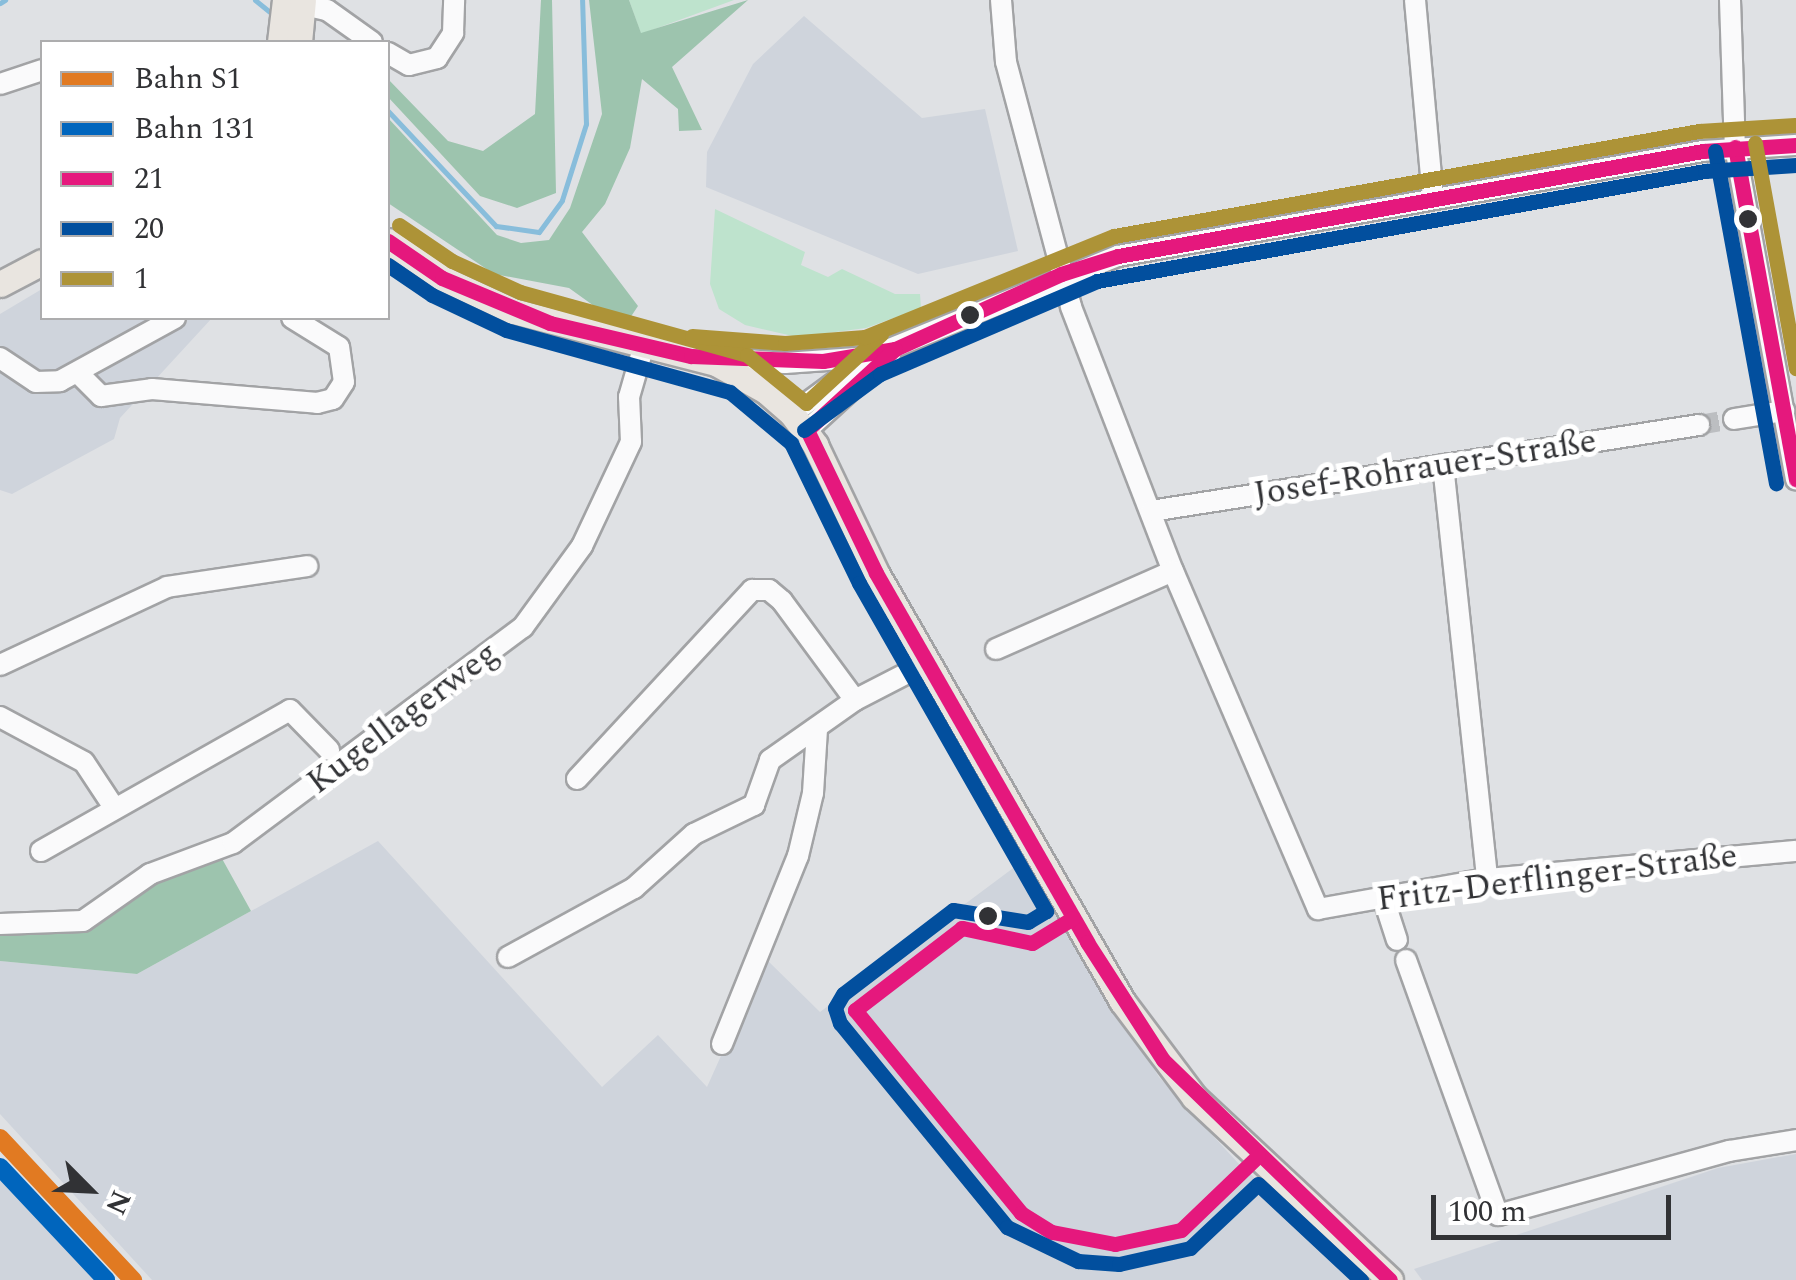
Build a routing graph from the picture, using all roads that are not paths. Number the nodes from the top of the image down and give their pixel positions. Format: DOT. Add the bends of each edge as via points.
graph roads {
  1 [pos="454,0"];
  2 [pos="1001,0"];
  3 [pos="1414,0"];
  4 [pos="1730,0"];
  5 [pos="295,4"];
  6 [pos="281,40"];
  7 [pos="298,40"];
  8 [pos="369,40"];
  9 [pos="390,54"];
  10 [pos="40,71"];
  11 [pos="0,84"];
  12 [pos="1796,145"];
  13 [pos="1734,147"];
  14 [pos="1433,197"];
  15 [pos="390,242"];
  16 [pos="40,263"];
  17 [pos="1060,274"];
  18 [pos="0,284"];
  19 [pos="171,320"];
  20 [pos="296,320"];
  21 [pos="1796,344"];
  22 [pos="644,345"];
  23 [pos="1773,347"];
  24 [pos="895,349"];
  25 [pos="690,356"];
  26 [pos="870,357"];
  27 [pos="0,358"];
  28 [pos="80,375"];
  29 [pos="1784,411"];
  30 [pos="1734,420"];
  31 [pos="799,422"];
  32 [pos="1699,425"];
  33 [pos="1792,437"];
  34 [pos="1443,465"];
  35 [pos="1796,478"];
  36 [pos="1152,510"];
  37 [pos="307,566"];
  38 [pos="1174,571"];
  39 [pos="996,649"];
  40 [pos="927,663"];
  41 [pos="0,664"];
  42 [pos="855,700"];
  43 [pos="0,717"];
  44 [pos="817,728"];
  45 [pos="329,750"];
  46 [pos="577,778"];
  47 [pos="115,809"];
  48 [pos="41,851"];
  49 [pos="1796,852"];
  50 [pos="1486,879"];
  51 [pos="1383,897"];
  52 [pos="0,924"];
  53 [pos="1397,940"];
  54 [pos="508,958"];
  55 [pos="1406,960"];
  56 [pos="722,1044"];
  57 [pos="1796,1140"];
  58 [pos="1390,1280"];
  1 -- 9 [label="street" via="452,33 437,58 409,65"];
  2 -- 17 [label="street" via="1006,62"];
  3 -- 14 [label="street"];
  4 -- 13 [label="street"];
  5 -- 6 [label="main road"];
  5 -- 7 [label="main road"];
  5 -- 8 [label="street" via="326,10"];
  10 -- 11 [label="street"];
  12 -- 13 [label="street"];
  13 -- 14 [label="street"];
  13 -- 23 [label="street"];
  14 -- 17 [label="street" via="1118,256"];
  15 -- 22 [label="main road" via="442,278 513,311"];
  16 -- 18 [label="main road"];
  17 -- 24 [label="street"];
  17 -- 36 [label="street"];
  19 -- 28 [label="street"];
  20 -- 28 [label="street" via="335,341 343,366 338,394 318,404 152,389 101,396"];
  21 -- 23 [label="street"];
  22 -- 25 [label="main road"];
  22 -- 52 [label="street, Kugellagerweg" via="629,397 631,442 582,546 524,627 233,843 150,874 83,921"];
  23 -- 29 [label="street"];
  24 -- 26 [label="street"];
  24 -- 31 [label="street"];
  25 -- 26 [label="street" via="785,363"];
  25 -- 31 [label="main road" via="740,374"];
  26 -- 31 [label="street"];
  27 -- 28 [label="street" via="36,382"];
  29 -- 30 [label="street"];
  29 -- 33 [label="street"];
  31 -- 40 [label="main road"];
  32 -- 34 [label="street, Josef-Rohrauer-Straße"];
  33 -- 35 [label="street"];
  34 -- 36 [label="street, Josef-Rohrauer-Straße"];
  34 -- 50 [label="street"];
  36 -- 38 [label="street"];
  37 -- 41 [label="street" via="166,587"];
  38 -- 39 [label="street"];
  38 -- 51 [label="street, Fritz-Derflinger-Straße" via="1318,909"];
  40 -- 42 [label="street"];
  40 -- 58 [label="main road" via="1086,942 1163,1060"];
  42 -- 44 [label="street"];
  42 -- 46 [label="street" via="782,601 769,590 752,590"];
  43 -- 47 [label="street" via="84,762"];
  44 -- 54 [label="street" via="770,760 754,805 694,834 634,888"];
  44 -- 56 [label="street" via="813,794 798,856"];
  45 -- 47 [label="street" via="290,710"];
  47 -- 48 [label="street"];
  49 -- 50 [label="street, Fritz-Derflinger-Straße"];
  50 -- 51 [label="street, Fritz-Derflinger-Straße"];
  51 -- 53 [label="street"];
  55 -- 57 [label="street" via="1498,1214"];
}
